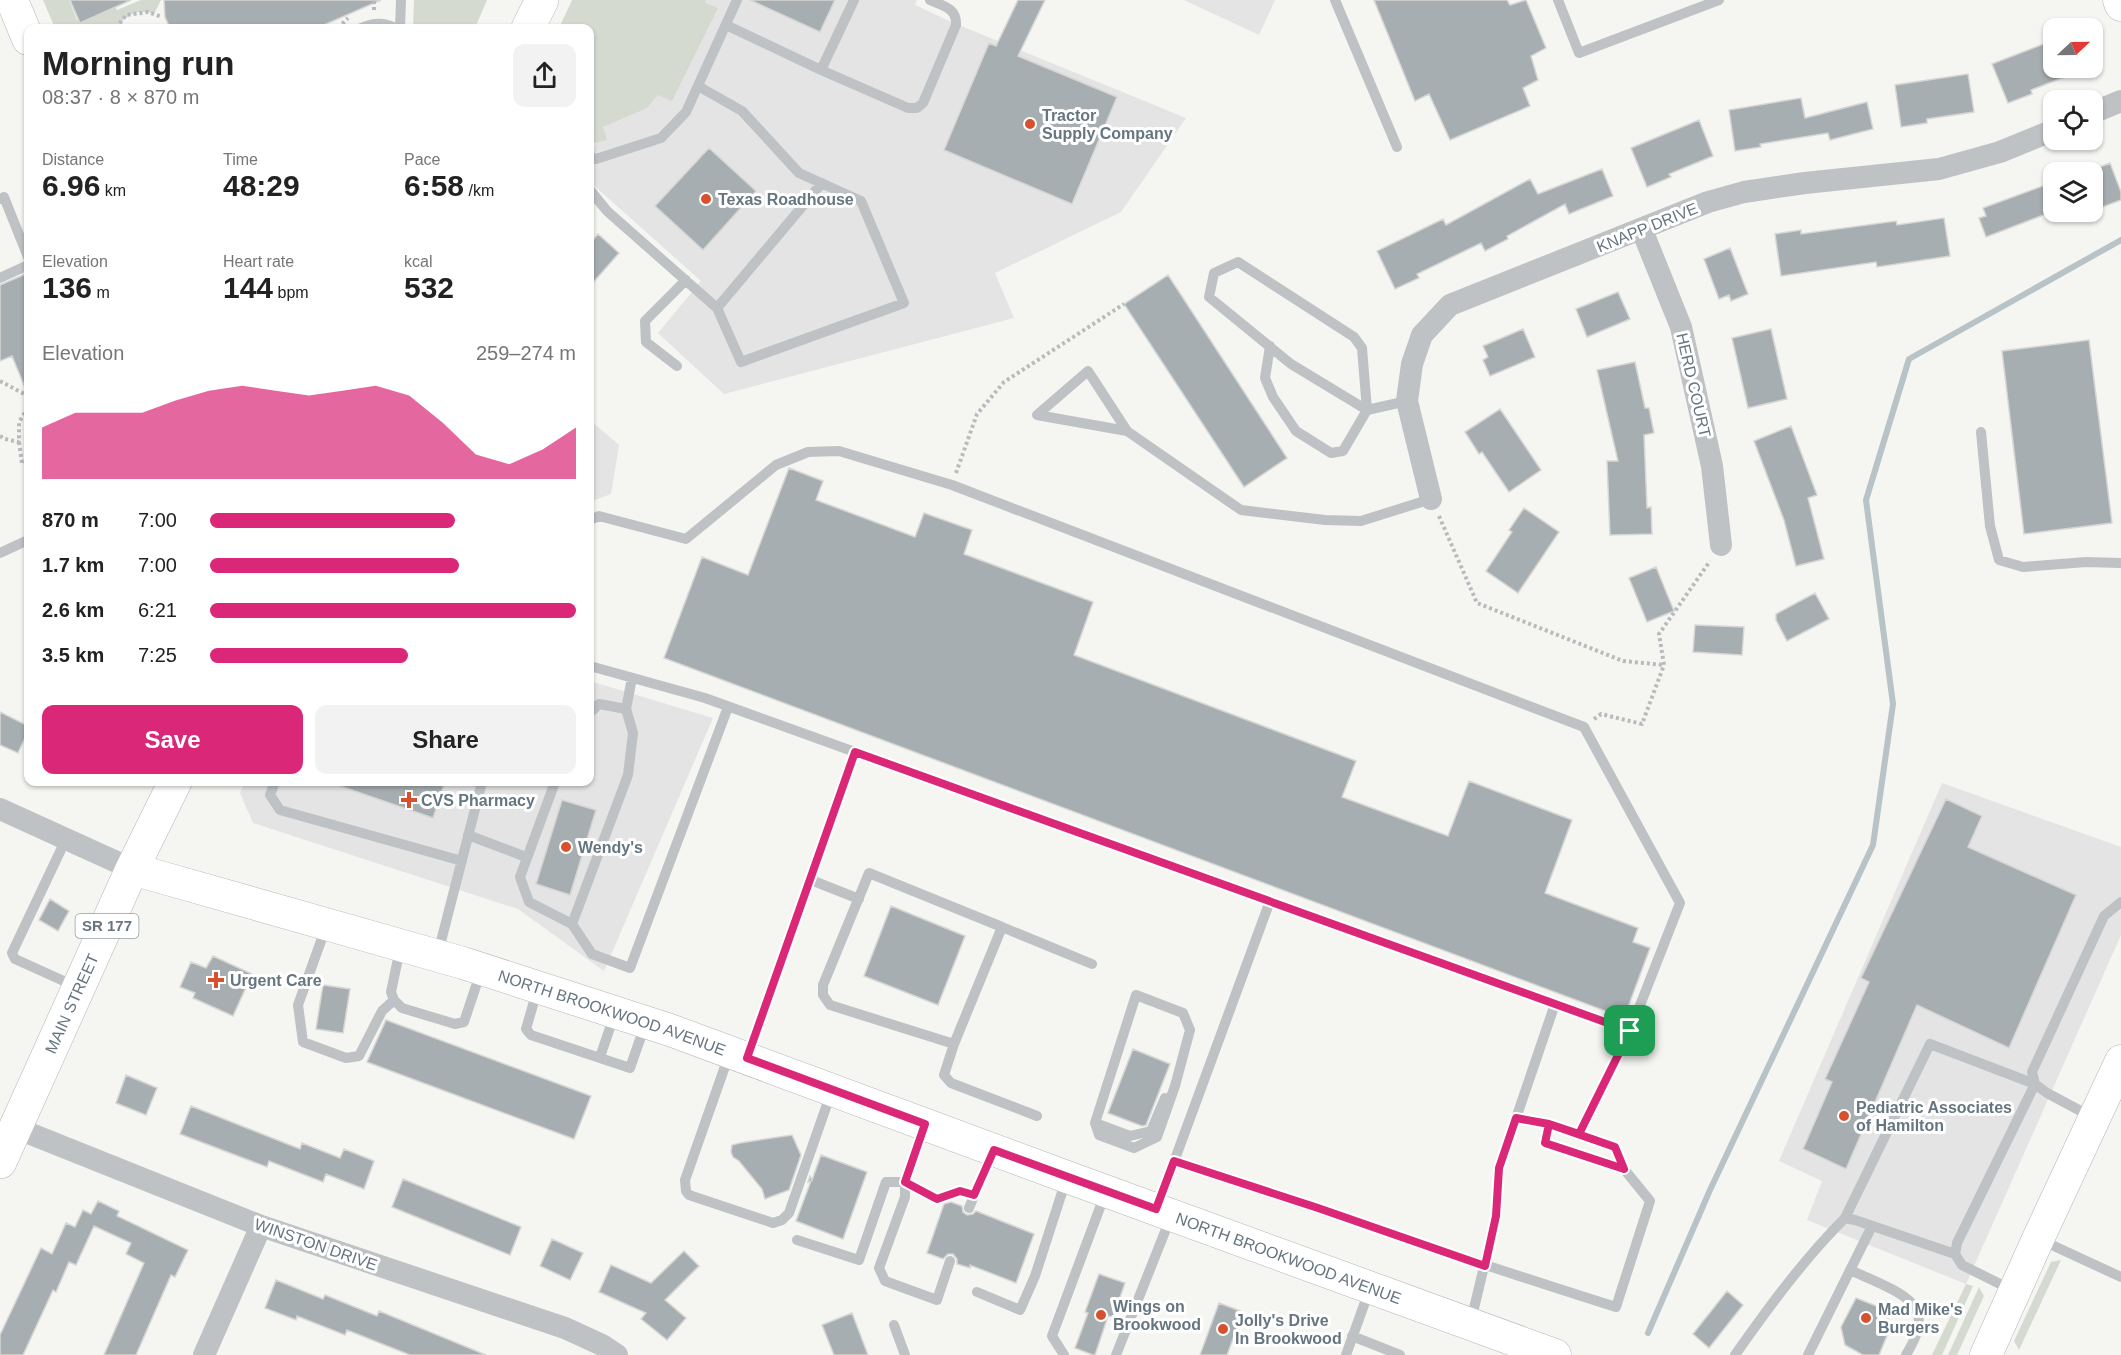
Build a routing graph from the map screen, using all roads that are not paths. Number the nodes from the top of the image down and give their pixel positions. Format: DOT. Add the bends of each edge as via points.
graph roads {
  1 [pos="12,0"];
  2 [pos="401,0"];
  3 [pos="542,0"];
  4 [pos="737,0"];
  5 [pos="854,0"];
  6 [pos="930,0"];
  7 [pos="1335,0"];
  8 [pos="1558,0"];
  9 [pos="1719,0"];
  10 [pos="2119,0"];
  11 [pos="2121,5"];
  12 [pos="400,24"];
  13 [pos="530,24"];
  14 [pos="726,25"];
  15 [pos="24,29"];
  16 [pos="821,70"];
  17 [pos="698,86"];
  18 [pos="2121,101"];
  19 [pos="2103,108"];
  20 [pos="2043,134"];
  21 [pos="1396,147"];
  22 [pos="594,159"];
  23 [pos="822,183"];
  24 [pos="594,195"];
  25 [pos="0,199"];
  26 [pos="24,230"];
  27 [pos="1642,230"];
  28 [pos="24,268"];
  29 [pos="0,278"];
  30 [pos="686,280"];
  31 [pos="717,308"];
  32 [pos="1270,346"];
  33 [pos="677,366"];
  34 [pos="1407,401"];
  35 [pos="1367,410"];
  36 [pos="1127,431"];
  37 [pos="1981,432"];
  38 [pos="1431,499"];
  39 [pos="594,518"];
  40 [pos="24,542"];
  41 [pos="1721,545"];
  42 [pos="0,553"];
  43 [pos="2121,563"];
  44 [pos="594,667"];
  45 [pos="632,678"];
  46 [pos="729,707"];
  47 [pos="594,709"];
  48 [pos="626,709"];
  49 [pos="855,752"];
  50 [pos="173,786"];
  51 [pos="273,786"];
  52 [pos="481,786"];
  53 [pos="553,786"];
  54 [pos="0,809"];
  55 [pos="468,835"];
  56 [pos="66,839"];
  57 [pos="526,857"];
  58 [pos="462,861"];
  59 [pos="132,869"];
  60 [pos="811,880"];
  61 [pos="859,899"];
  62 [pos="1270,901"];
  63 [pos="2121,902"];
  64 [pos="327,924"];
  65 [pos="572,924"];
  66 [pos="1002,927"];
  67 [pos="400,945"];
  68 [pos="438,956"];
  69 [pos="1092,964"];
  70 [pos="482,969"];
  71 [pos="538,987"];
  72 [pos="79,988"];
  73 [pos="394,1000"];
  74 [pos="1555,1004"];
  75 [pos="616,1013"];
  76 [pos="646,1023"];
  77 [pos="1630,1031"];
  78 [pos="954,1044"];
  79 [pos="739,1055"];
  80 [pos="600,1057"];
  81 [pos="2121,1061"];
  82 [pos="2035,1084"];
  83 [pos="1175,1086"];
  84 [pos="832,1090"];
  85 [pos="1038,1116"];
  86 [pos="1516,1118"];
  87 [pos="2094,1118"];
  88 [pos="925,1124"];
  89 [pos="1549,1124"];
  90 [pos="16,1128"];
  91 [pos="1579,1134"];
  92 [pos="994,1150"];
  93 [pos="1174,1161"];
  94 [pos="0,1162"];
  95 [pos="1624,1169"];
  96 [pos="1067,1177"];
  97 [pos="905,1182"];
  98 [pos="1107,1191"];
  99 [pos="974,1195"];
  100 [pos="969,1208"];
  101 [pos="1164,1212"];
  102 [pos="1845,1218"];
  103 [pos="261,1226"];
  104 [pos="1872,1226"];
  105 [pos="2038,1239"];
  106 [pos="797,1240"];
  107 [pos="1954,1254"];
  108 [pos="950,1261"];
  109 [pos="1485,1266"];
  110 [pos="1850,1270"];
  111 [pos="2121,1277"];
  112 [pos="1370,1288"];
  113 [pos="977,1292"];
  114 [pos="2014,1292"];
  115 [pos="894,1325"];
  116 [pos="1470,1325"];
  117 [pos="1352,1336"];
  118 [pos="1520,1349"];
  119 [pos="1988,1354"];
  120 [pos="204,1355"];
  121 [pos="617,1355"];
  122 [pos="905,1355"];
  123 [pos="1064,1355"];
  124 [pos="1116,1355"];
  125 [pos="1346,1355"];
  126 [pos="1400,1355"];
  127 [pos="1555,1355"];
  128 [pos="1735,1355"];
  129 [pos="1808,1355"];
  130 [pos="1906,1355"];
  1 -- 15 [label="street"];
  2 -- 12 [label="lane"];
  3 -- 13 [label="main road"];
  4 -- 14 [label="lane"];
  5 -- 16 [label="lane"];
  6 -- 16 [label="lane" via="952,10 957,17 923,103 917,108 908,108"];
  7 -- 21 [label="lane"];
  8 -- 9 [label="lane" via="1579,53"];
  10 -- 11 [label="street"];
  14 -- 16 [label="lane"];
  14 -- 17 [label="lane"];
  17 -- 22 [label="lane" via="686,112 661,138"];
  17 -- 23 [label="lane" via="742,111 799,173"];
  18 -- 19 [label="street"];
  20 -- 27 [label="street, KNAPP DRIVE" via="2000,152 1939,169 1744,192 1707,202"];
  23 -- 31 [label="lane"];
  23 -- 31 [label="lane" via="861,201 904,303 741,362"];
  24 -- 30 [label="lane"];
  25 -- 26 [label="lane" via="4,197"];
  27 -- 34 [label="street, KNAPP DRIVE" via="1450,305 1422,335 1412,364"];
  27 -- 41 [label="street, HERD COURT" via="1682,327 1712,465"];
  28 -- 29 [label="lane"];
  30 -- 31 [label="lane"];
  30 -- 33 [label="lane" via="645,321 646,342"];
  32 -- 35 [label="lane" via="1291,364"];
  32 -- 35 [label="lane" via="1264,378 1296,431 1331,453 1343,451"];
  32 -- 35 [label="lane" via="1209,297 1214,273 1238,262 1354,337 1362,348"];
  34 -- 35 [label="lane"];
  34 -- 38 [label="street, KNAPP DRIVE"];
  36 -- 36 [label="lane" via="1088,371 1036,415 1104,427"];
  36 -- 38 [label="lane" via="1241,510 1361,521"];
  37 -- 43 [label="lane" via="1990,526 1999,560 2023,567"];
  39 -- 77 [label="lane" via="686,539 776,465 808,452 839,451 952,485 1584,727 1680,903"];
  40 -- 42 [label="lane"];
  44 -- 45 [label="lane"];
  45 -- 46 [label="lane"];
  45 -- 48 [label="lane"];
  46 -- 49 [label="lane"];
  46 -- 65 [label="lane" via="630,968 592,954"];
  47 -- 48 [label="lane" via="599,704"];
  48 -- 65 [label="lane" via="633,733 628,775"];
  49 -- 60 [label="lane"];
  49 -- 62 [label="lane"];
  50 -- 59 [label="main road, MAIN STREET / SR 177"];
  51 -- 58 [label="lane" via="270,795 280,810"];
  52 -- 55 [label="lane"];
  53 -- 57 [label="lane"];
  54 -- 56 [label="street"];
  55 -- 57 [label="lane"];
  55 -- 58 [label="lane"];
  56 -- 59 [label="street"];
  56 -- 72 [label="lane" via="12,953 15,959"];
  57 -- 65 [label="lane" via="520,877 529,902"];
  58 -- 68 [label="lane"];
  59 -- 64 [label="street, NORTH BROOKWOOD AVENUE"];
  59 -- 72 [label="main road, MAIN STREET / SR 177"];
  60 -- 61 [label="lane"];
  60 -- 79 [label="lane"];
  61 -- 66 [label="lane" via="868,873"];
  61 -- 78 [label="lane" via="823,985 823,996 830,1005"];
  62 -- 74 [label="lane"];
  62 -- 93 [label="lane"];
  63 -- 82 [label="lane" via="2104,916 2032,1072"];
  64 -- 67 [label="street, NORTH BROOKWOOD AVENUE"];
  64 -- 73 [label="lane" via="298,1005 303,1042 346,1058 359,1056 382,1011"];
  66 -- 69 [label="lane"];
  66 -- 78 [label="lane"];
  67 -- 68 [label="street, NORTH BROOKWOOD AVENUE"];
  67 -- 73 [label="lane" via="391,992"];
  68 -- 70 [label="street, NORTH BROOKWOOD AVENUE"];
  70 -- 71 [label="street, NORTH BROOKWOOD AVENUE"];
  70 -- 73 [label="lane" via="464,1022 455,1024 402,1008"];
  71 -- 75 [label="street, NORTH BROOKWOOD AVENUE"];
  71 -- 80 [label="lane" via="527,1022 526,1029 531,1035"];
  72 -- 90 [label="main road, MAIN STREET / SR 177"];
  74 -- 77 [label="lane"];
  74 -- 86 [label="lane"];
  75 -- 76 [label="street, NORTH BROOKWOOD AVENUE"];
  75 -- 80 [label="lane"];
  76 -- 79 [label="street, NORTH BROOKWOOD AVENUE"];
  76 -- 80 [label="lane" via="630,1068"];
  77 -- 91 [label="lane"];
  78 -- 85 [label="lane" via="944,1075 951,1083"];
  79 -- 84 [label="street, NORTH BROOKWOOD AVENUE"];
  79 -- 84 [label="lane" via="686,1180 689,1195 773,1223 782,1220 789,1213"];
  81 -- 87 [label="street"];
  82 -- 87 [label="lane"];
  82 -- 102 [label="lane" via="1930,1044"];
  82 -- 107 [label="lane"];
  83 -- 83 [label="lane" via="1190,1030 1184,1013 1136,995 1095,1123 1099,1135 1134,1148 1157,1137"];
  84 -- 88 [label="street, NORTH BROOKWOOD AVENUE"];
  86 -- 89 [label="lane"];
  86 -- 109 [label="lane" via="1499,1168 1496,1216"];
  87 -- 105 [label="street"];
  88 -- 92 [label="street, NORTH BROOKWOOD AVENUE"];
  88 -- 97 [label="lane"];
  89 -- 91 [label="lane"];
  89 -- 95 [label="lane" via="1545,1143"];
  90 -- 94 [label="main road, MAIN STREET / SR 177"];
  90 -- 103 [label="street, WINSTON DRIVE"];
  91 -- 95 [label="lane" via="1615,1147"];
  92 -- 96 [label="street, NORTH BROOKWOOD AVENUE"];
  92 -- 99 [label="lane"];
  93 -- 101 [label="lane"];
  93 -- 109 [label="lane"];
  95 -- 109 [label="lane" via="1650,1201 1616,1307"];
  96 -- 98 [label="street, NORTH BROOKWOOD AVENUE"];
  96 -- 113 [label="lane" via="1020,1310"];
  97 -- 99 [label="lane" via="937,1199 960,1191"];
  97 -- 106 [label="lane" via="886,1182 859,1260"];
  97 -- 108 [label="lane" via="905,1197 879,1268 885,1281 937,1300"];
  98 -- 101 [label="street, NORTH BROOKWOOD AVENUE"];
  98 -- 123 [label="lane" via="1052,1336"];
  99 -- 100 [label="lane"];
  101 -- 112 [label="street, NORTH BROOKWOOD AVENUE"];
  101 -- 124 [label="lane"];
  102 -- 104 [label="lane"];
  102 -- 128 [label="lane" via="1815,1248"];
  103 -- 120 [label="street"];
  103 -- 121 [label="street, WINSTON DRIVE" via="565,1328"];
  104 -- 107 [label="lane"];
  104 -- 110 [label="lane"];
  105 -- 111 [label="lane"];
  105 -- 114 [label="street"];
  107 -- 114 [label="lane" via="1962,1265"];
  109 -- 116 [label="lane"];
  110 -- 129 [label="lane"];
  110 -- 130 [label="lane" via="1886,1286 1917,1310 1915,1338"];
  112 -- 116 [label="street, NORTH BROOKWOOD AVENUE"];
  112 -- 117 [label="lane"];
  114 -- 119 [label="street"];
  115 -- 122 [label="lane"];
  116 -- 118 [label="street, NORTH BROOKWOOD AVENUE"];
  117 -- 125 [label="lane"];
  117 -- 126 [label="lane"];
  118 -- 127 [label="street, NORTH BROOKWOOD AVENUE"];
}
